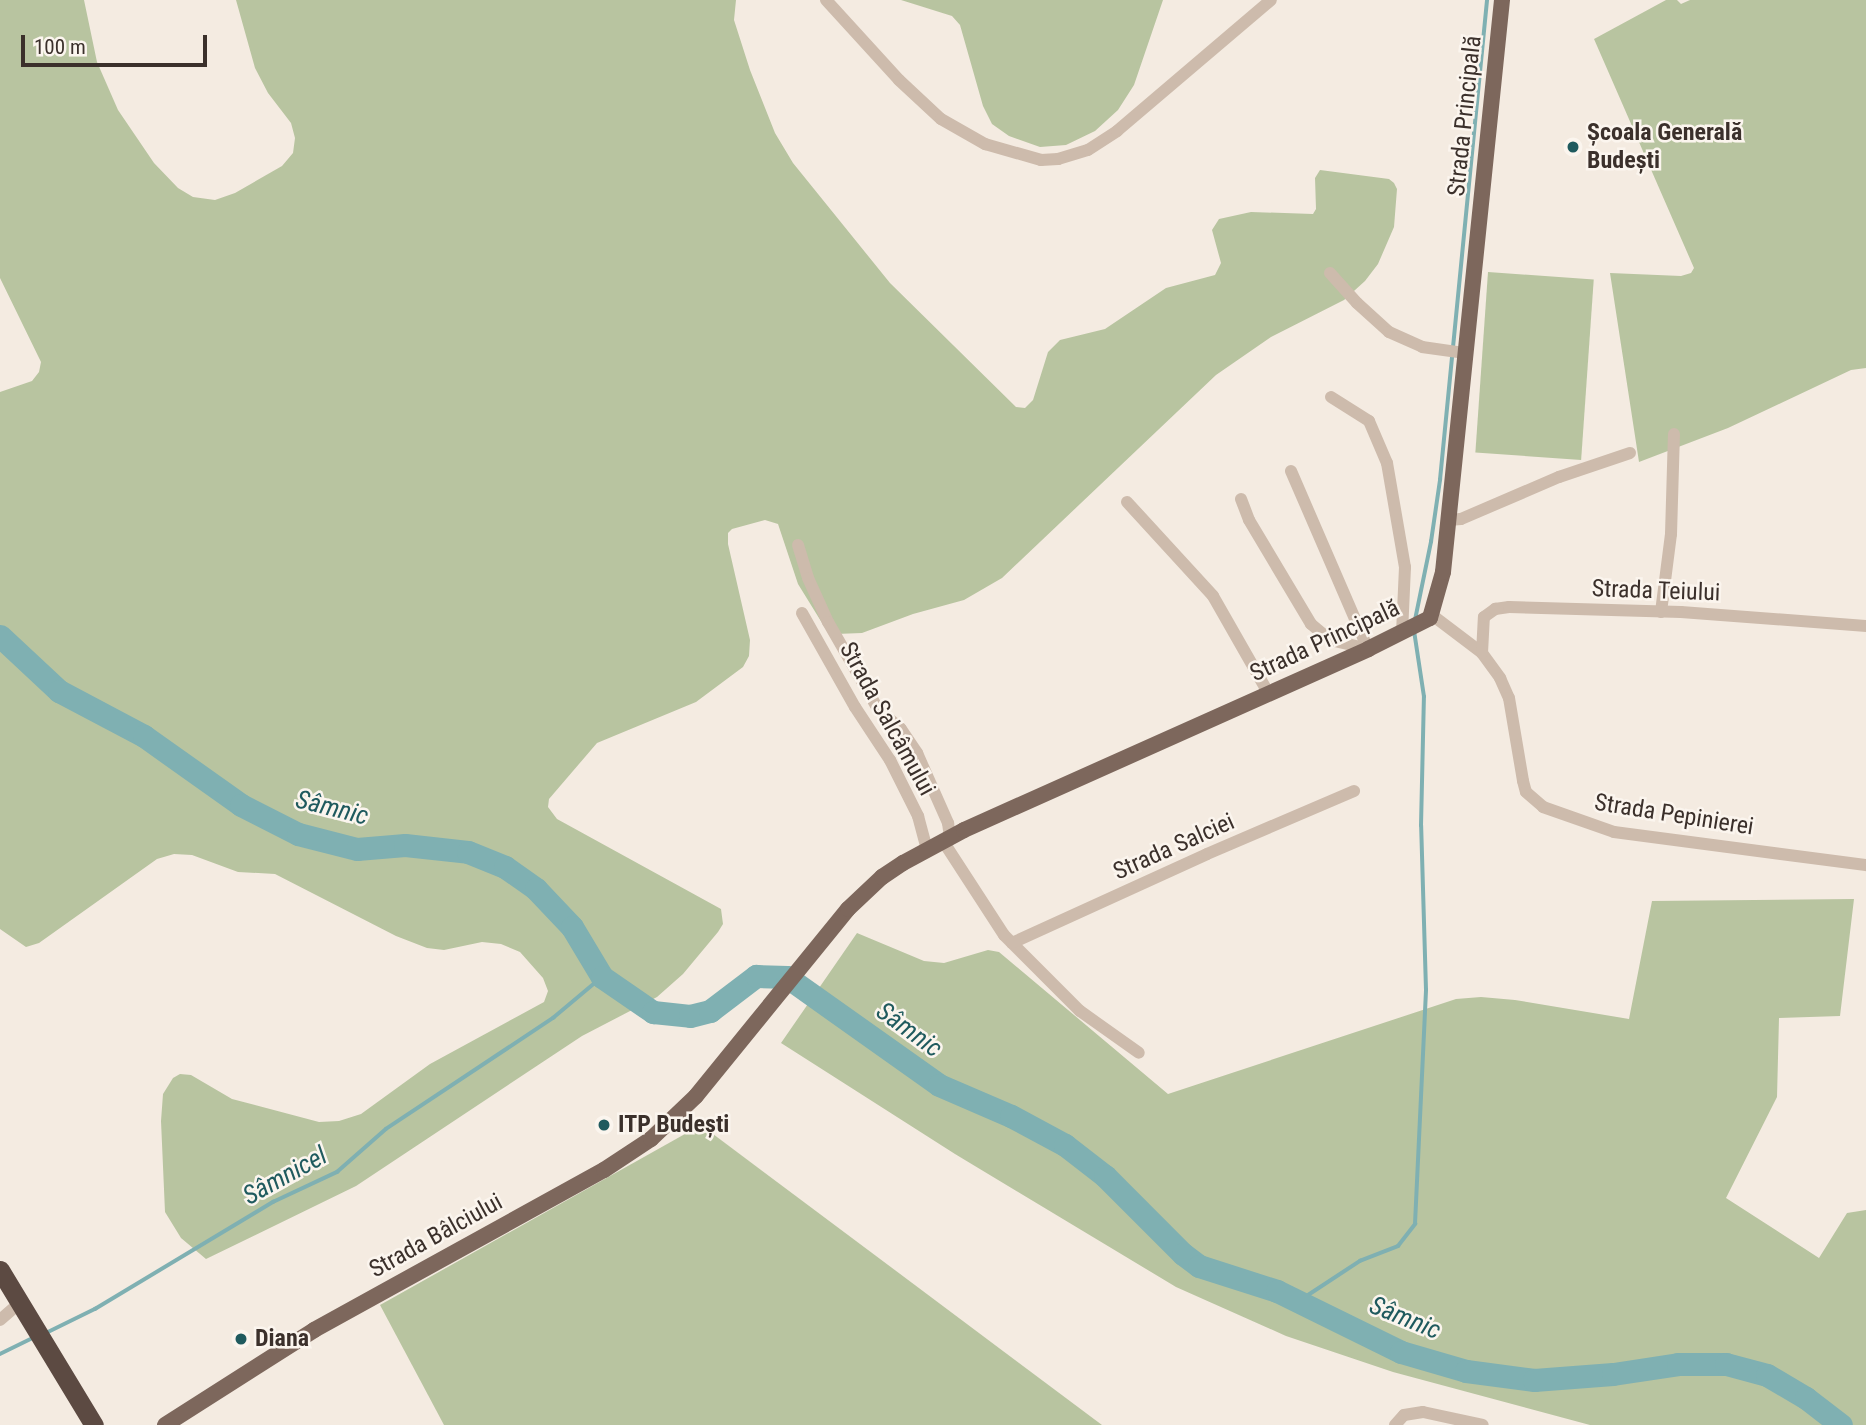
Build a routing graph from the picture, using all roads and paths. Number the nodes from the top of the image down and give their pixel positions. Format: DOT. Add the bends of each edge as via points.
graph roads {
  1 [pos="826,0"];
  2 [pos="1271,0"];
  3 [pos="1502,0"];
  4 [pos="1330,273"];
  5 [pos="1463,353"];
  6 [pos="1331,397"];
  7 [pos="1674,435"];
  8 [pos="1630,453"];
  9 [pos="1291,471"];
  10 [pos="1241,499"];
  11 [pos="1127,502"];
  12 [pos="1455,519"];
  13 [pos="798,545"];
  14 [pos="1661,612"];
  15 [pos="803,613"];
  16 [pos="1429,618"];
  17 [pos="1866,626"];
  18 [pos="1404,632"];
  19 [pos="1368,649"];
  20 [pos="1482,653"];
  21 [pos="1269,694"];
  22 [pos="1354,791"];
  23 [pos="947,839"];
  24 [pos="927,849"];
  25 [pos="1866,865"];
  26 [pos="1012,943"];
  27 [pos="814,951"];
  28 [pos="1139,1053"];
  29 [pos="0,1269"];
  30 [pos="21,1302"];
  31 [pos="0,1320"];
  32 [pos="1400,1420"];
  33 [pos="94,1425"];
  34 [pos="164,1425"];
  35 [pos="1483,1425"];
  1 -- 2 [label="street" via="941,119 985,144 1041,160 1073,155 1110,136"];
  3 -- 5 [label="main road, Strada Principală"];
  4 -- 5 [label="street" via="1389,332 1422,347"];
  5 -- 12 [label="main road, Strada Principală"];
  6 -- 18 [label="street" via="1368,421 1387,463 1405,568"];
  7 -- 14 [label="street" via="1671,534"];
  8 -- 12 [label="street"];
  9 -- 19 [label="street"];
  10 -- 19 [label="street" via="1311,624 1330,640"];
  11 -- 21 [label="street" via="1213,596"];
  12 -- 16 [label="main road, Strada Principală"];
  13 -- 23 [label="street" via="828,622 878,709 901,729 917,754 948,823"];
  14 -- 17 [label="street, Strada Teiului"];
  14 -- 20 [label="street, Strada Teiului" via="1495,609 1484,617"];
  15 -- 24 [label="street, Strada Salcâmului" via="890,760 918,816"];
  16 -- 18 [label="main road, Strada Principală"];
  16 -- 20 [label="street, Strada Pepinierei"];
  18 -- 19 [label="main road, Strada Principală"];
  19 -- 21 [label="main road, Strada Principală"];
  20 -- 25 [label="street, Strada Pepinierei" via="1509,698 1527,792 1543,807 1614,832"];
  21 -- 23 [label="main road, Strada Principală"];
  22 -- 26 [label="street, Strada Salciei"];
  23 -- 24 [label="main road, Strada Principală"];
  23 -- 26 [label="street" via="987,910"];
  24 -- 27 [label="main road, Strada Principală" via="863,894"];
  26 -- 28 [label="street" via="1080,1011"];
  27 -- 34 [label="main road, Strada Bâlciului" via="671,1123 627,1156 314,1330"];
  29 -- 30 [label="highway"];
  30 -- 31 [label="street"];
  30 -- 33 [label="highway"];
  32 -- 35 [label="street" via="1423,1412"];
}
